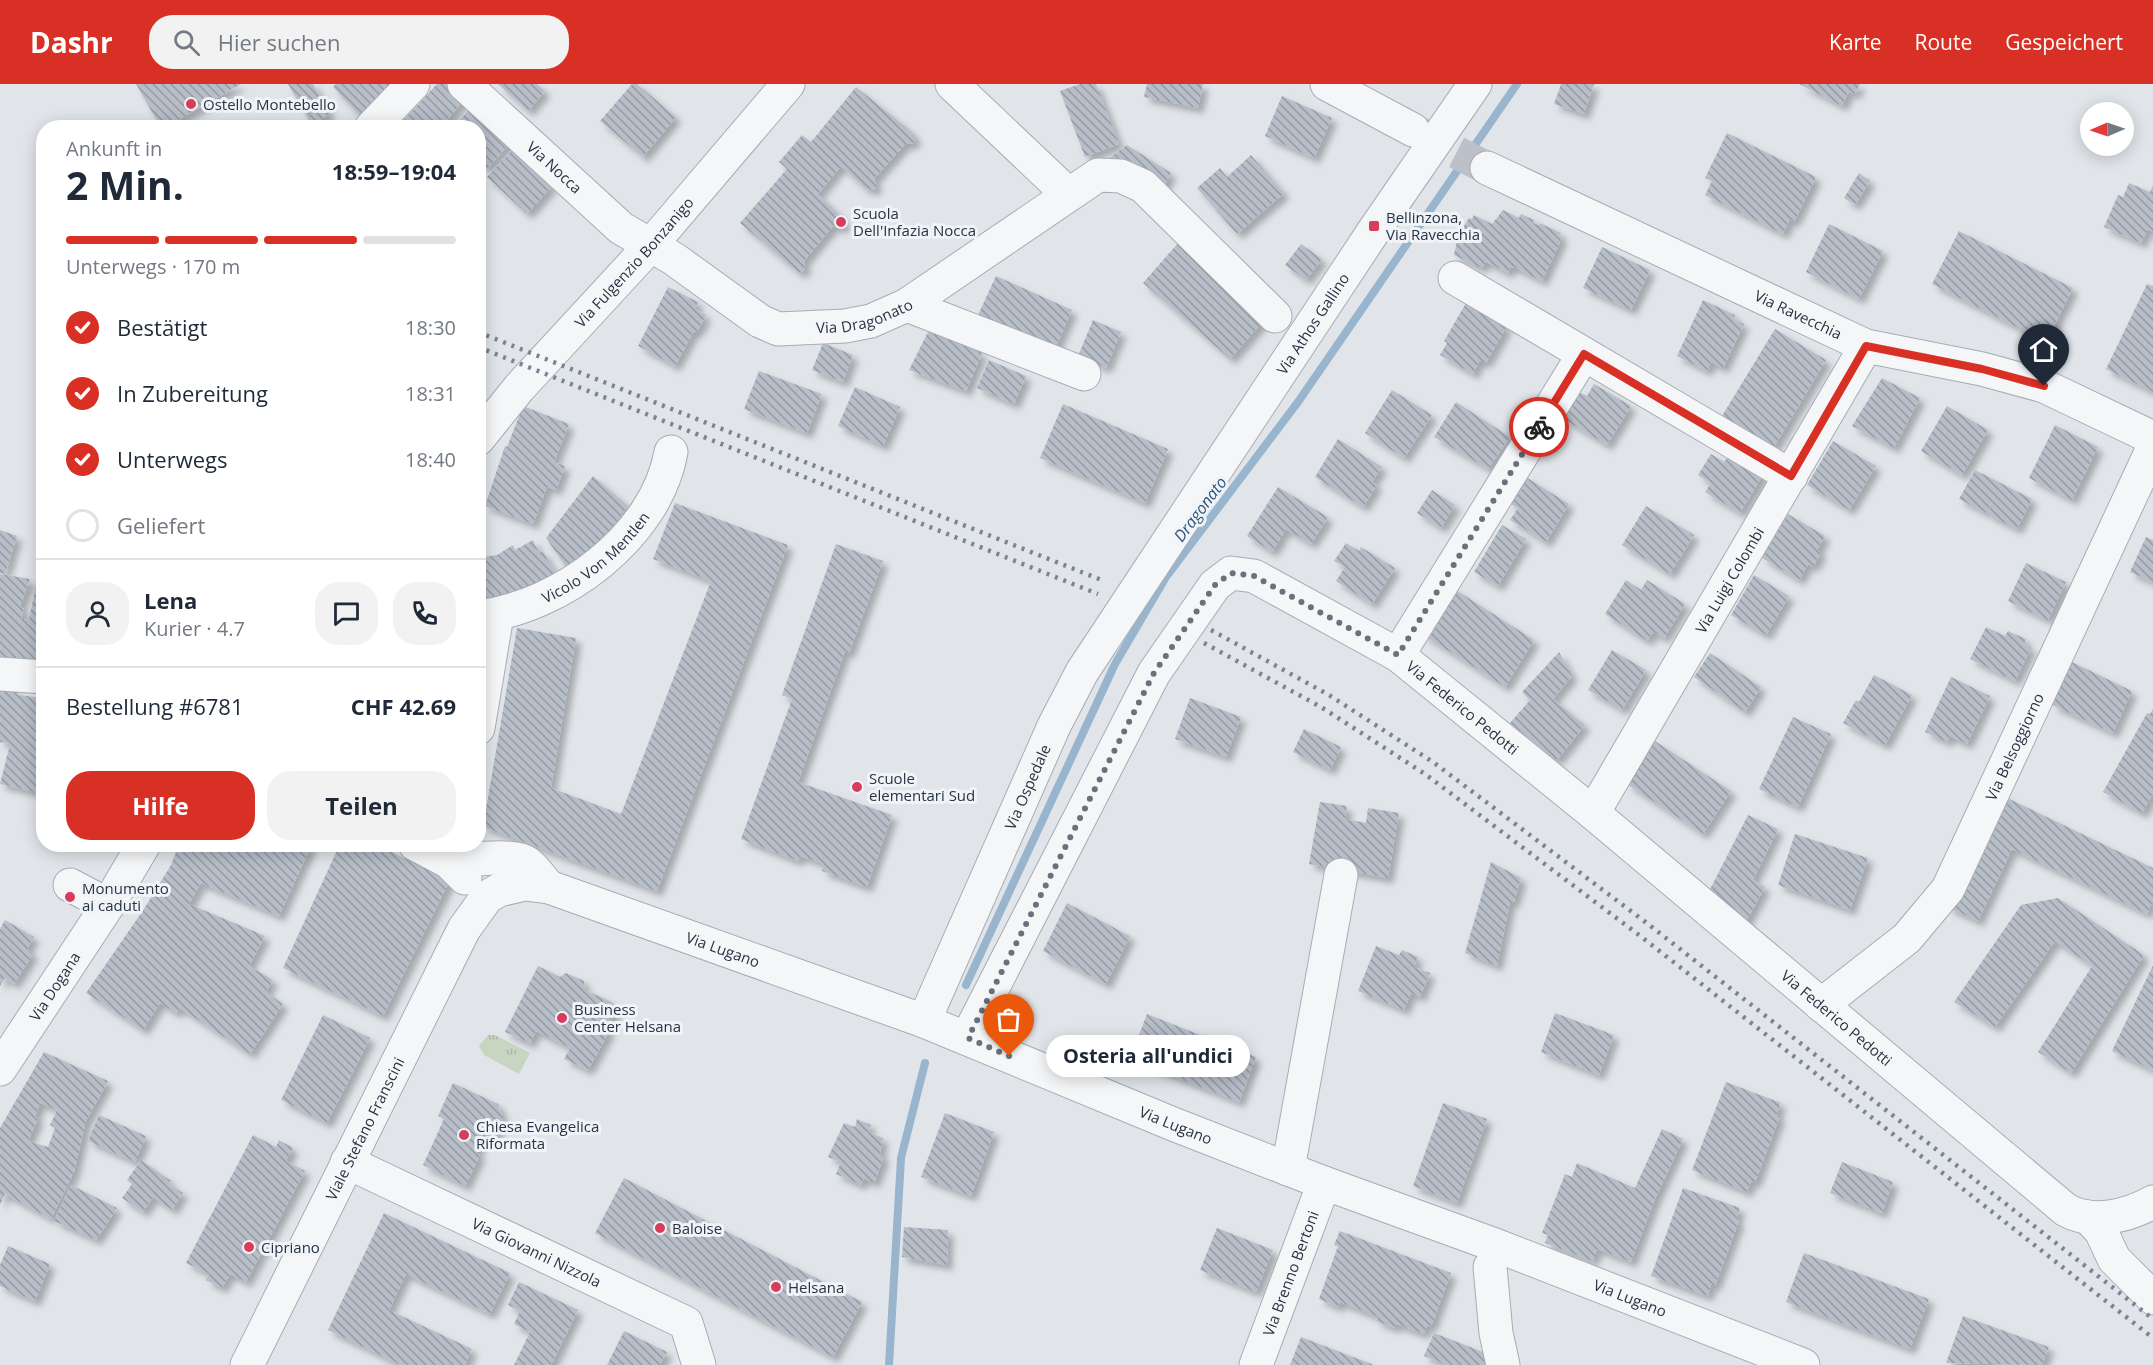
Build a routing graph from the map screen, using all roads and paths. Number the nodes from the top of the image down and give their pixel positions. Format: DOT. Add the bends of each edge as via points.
graph roads {
  1 [pos="413,84"];
  2 [pos="464,84"];
  3 [pos="788,84"];
  4 [pos="952,84"];
  5 [pos="1327,84"];
  6 [pos="1475,84"];
  7 [pos="379,120"];
  8 [pos="1413,130"];
  9 [pos="1487,168"];
  10 [pos="1068,194"];
  11 [pos="650,246"];
  12 [pos="1455,278"];
  13 [pos="907,305"];
  14 [pos="1275,316"];
  15 [pos="1866,346"];
  16 [pos="1584,354"];
  17 [pos="1084,374"];
  18 [pos="486,429"];
  19 [pos="2153,438"];
  20 [pos="2153,448"];
  21 [pos="671,452"];
  22 [pos="1791,476"];
  23 [pos="1154,565"];
  24 [pos="488,616"];
  25 [pos="486,638"];
  26 [pos="1398,655"];
  27 [pos="0,674"];
  28 [pos="36,676"];
  29 [pos="1593,813"];
  30 [pos="137,852"];
  31 [pos="453,853"];
  32 [pos="1341,875"];
  33 [pos="70,885"];
  34 [pos="549,887"];
  35 [pos="487,897"];
  36 [pos="108,905"];
  37 [pos="1821,1005"];
  38 [pos="924,1021"];
  39 [pos="11,1029"];
  40 [pos="968,1038"];
  41 [pos="0,1069"];
  42 [pos="347,1162"];
  43 [pos="1288,1169"];
  44 [pos="1324,1183"];
  45 [pos="2146,1206"];
  46 [pos="2088,1217"];
  47 [pos="1490,1267"];
  48 [pos="2153,1298"];
  49 [pos="247,1365"];
  50 [pos="699,1365"];
  51 [pos="1256,1365"];
  52 [pos="1503,1365"];
  53 [pos="1803,1365"];
  1 -- 7 [label="street"];
  2 -- 11 [label="street, Via Nocca" via="621,228"];
  3 -- 11 [label="street, Via Fulgenzio Bonzanigo"];
  4 -- 10 [label="street"];
  5 -- 8 [label="street"];
  6 -- 23 [label="street, Via Athos Gallino"];
  9 -- 15 [label="street, Via Ravecchia"];
  10 -- 13 [label="street, Via Dragonato"];
  10 -- 14 [label="street, Via Dragonato" via="1098,176 1121,176 1143,186"];
  11 -- 13 [label="street, Via Dragonato" via="760,321 778,329 845,326 871,321"];
  11 -- 18 [label="street, Via Fulgenzio Bonzanigo"];
  12 -- 16 [label="street"];
  13 -- 17 [label="street"];
  15 -- 19 [label="street, Via Ravecchia" via="2044,386"];
  15 -- 22 [label="street, Via Luigi Colombi"];
  16 -- 22 [label="street"];
  16 -- 26 [label="street"];
  20 -- 37 [label="street, Via Belsoggiorno" via="1948,890 1907,938"];
  21 -- 24 [label="street, Vicolo Von Mentlen" via="668,470 651,504 617,548 566,586"];
  22 -- 29 [label="street, Via Luigi Colombi"];
  23 -- 38 [label="street, Via Ospedale" via="1082,672 1054,726"];
  24 -- 25 [label="street"];
  26 -- 29 [label="street, Via Federico Pedotti"];
  26 -- 40 [label="street, Via Federico Pedotti" via="1254,576 1231,573 1215,585 1154,673"];
  27 -- 28 [label="street"];
  29 -- 37 [label="street, Via Federico Pedotti"];
  30 -- 36 [label="street, Via Dogana"];
  31 -- 34 [label="street, Via Lugano" via="478,859 521,860"];
  31 -- 35 [label="street" via="476,890"];
  32 -- 43 [label="street"];
  33 -- 36 [label="street"];
  34 -- 35 [label="street, Via Lugano" via="513,885"];
  34 -- 38 [label="street, Via Lugano"];
  35 -- 42 [label="street, Viale Stefano Franscini" via="464,929"];
  36 -- 39 [label="street, Via Dogana"];
  37 -- 46 [label="street, Via Federico Pedotti" via="2066,1210"];
  38 -- 40 [label="street, Via Lugano"];
  39 -- 41 [label="street, Via Dogana"];
  40 -- 43 [label="street, Via Lugano"];
  42 -- 49 [label="street, Viale Stefano Franscini"];
  42 -- 50 [label="street, Via Giovanni Nizzola" via="686,1323"];
  43 -- 44 [label="street, Via Lugano"];
  44 -- 51 [label="street, Via Brenno Bertoni"];
  44 -- 53 [label="street, Via Lugano"];
  45 -- 46 [label="street, Via Federico Pedotti" via="2112,1217"];
  46 -- 48 [label="street" via="2101,1231 2114,1259"];
  47 -- 52 [label="street"];
}
